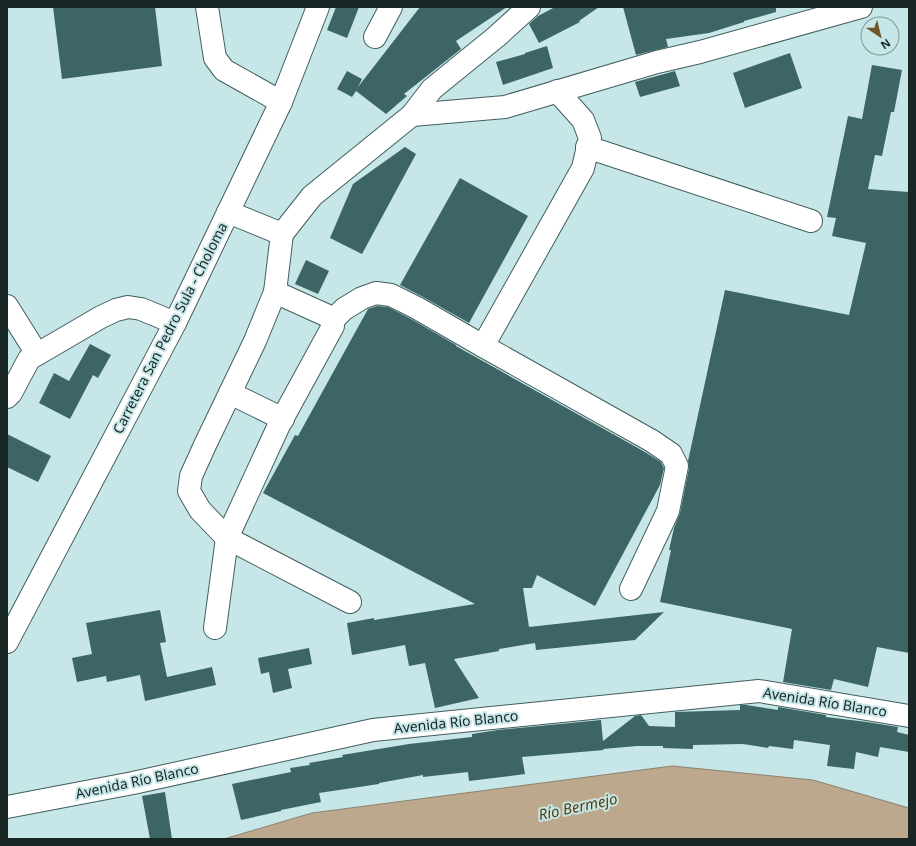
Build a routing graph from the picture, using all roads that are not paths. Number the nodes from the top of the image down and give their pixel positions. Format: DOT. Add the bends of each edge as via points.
graph roads {
  1 [pos="208,7"];
  2 [pos="318,7"];
  3 [pos="391,7"];
  4 [pos="529,7"];
  5 [pos="861,7"];
  6 [pos="375,37"];
  7 [pos="557,91"];
  8 [pos="281,102"];
  9 [pos="412,115"];
  10 [pos="588,148"];
  11 [pos="228,212"];
  12 [pos="810,221"];
  13 [pos="282,234"];
  14 [pos="275,292"];
  15 [pos="7,306"];
  16 [pos="333,320"];
  17 [pos="175,323"];
  18 [pos="483,346"];
  19 [pos="37,354"];
  20 [pos="230,393"];
  21 [pos="7,397"];
  22 [pos="283,419"];
  23 [pos="228,538"];
  24 [pos="631,589"];
  25 [pos="350,602"];
  26 [pos="215,628"];
  27 [pos="7,642"];
  28 [pos="909,716"];
  29 [pos="7,807"];
  1 -- 8 [label="street" via="215,58 224,70"];
  2 -- 8 [label="street, Carretera San Pedro Sula - Choloma"];
  3 -- 6 [label="street"];
  4 -- 9 [label="street" via="432,89"];
  5 -- 7 [label="street"];
  7 -- 9 [label="street" via="505,107"];
  7 -- 10 [label="street" via="583,120 590,138"];
  8 -- 11 [label="street, Carretera San Pedro Sula - Choloma"];
  9 -- 13 [label="street" via="312,196"];
  10 -- 12 [label="street"];
  10 -- 18 [label="street" via="583,168"];
  11 -- 13 [label="street"];
  11 -- 17 [label="street, Carretera San Pedro Sula - Choloma"];
  13 -- 14 [label="street"];
  14 -- 16 [label="street"];
  14 -- 20 [label="street"];
  15 -- 19 [label="street"];
  16 -- 18 [label="street" via="344,309 362,298 376,293 391,295"];
  16 -- 22 [label="street" via="333,326"];
  17 -- 19 [label="street" via="128,307 101,317"];
  17 -- 27 [label="street, Carretera San Pedro Sula - Choloma"];
  18 -- 24 [label="street" via="671,454 677,466 668,511"];
  19 -- 21 [label="street" via="29,359"];
  20 -- 22 [label="street"];
  20 -- 23 [label="street" via="191,476 189,491 200,510"];
  22 -- 23 [label="street"];
  23 -- 25 [label="street"];
  23 -- 26 [label="street"];
  28 -- 29 [label="street, Avenida Río Blanco" via="759,691 570,710 373,730 133,783"];
}
